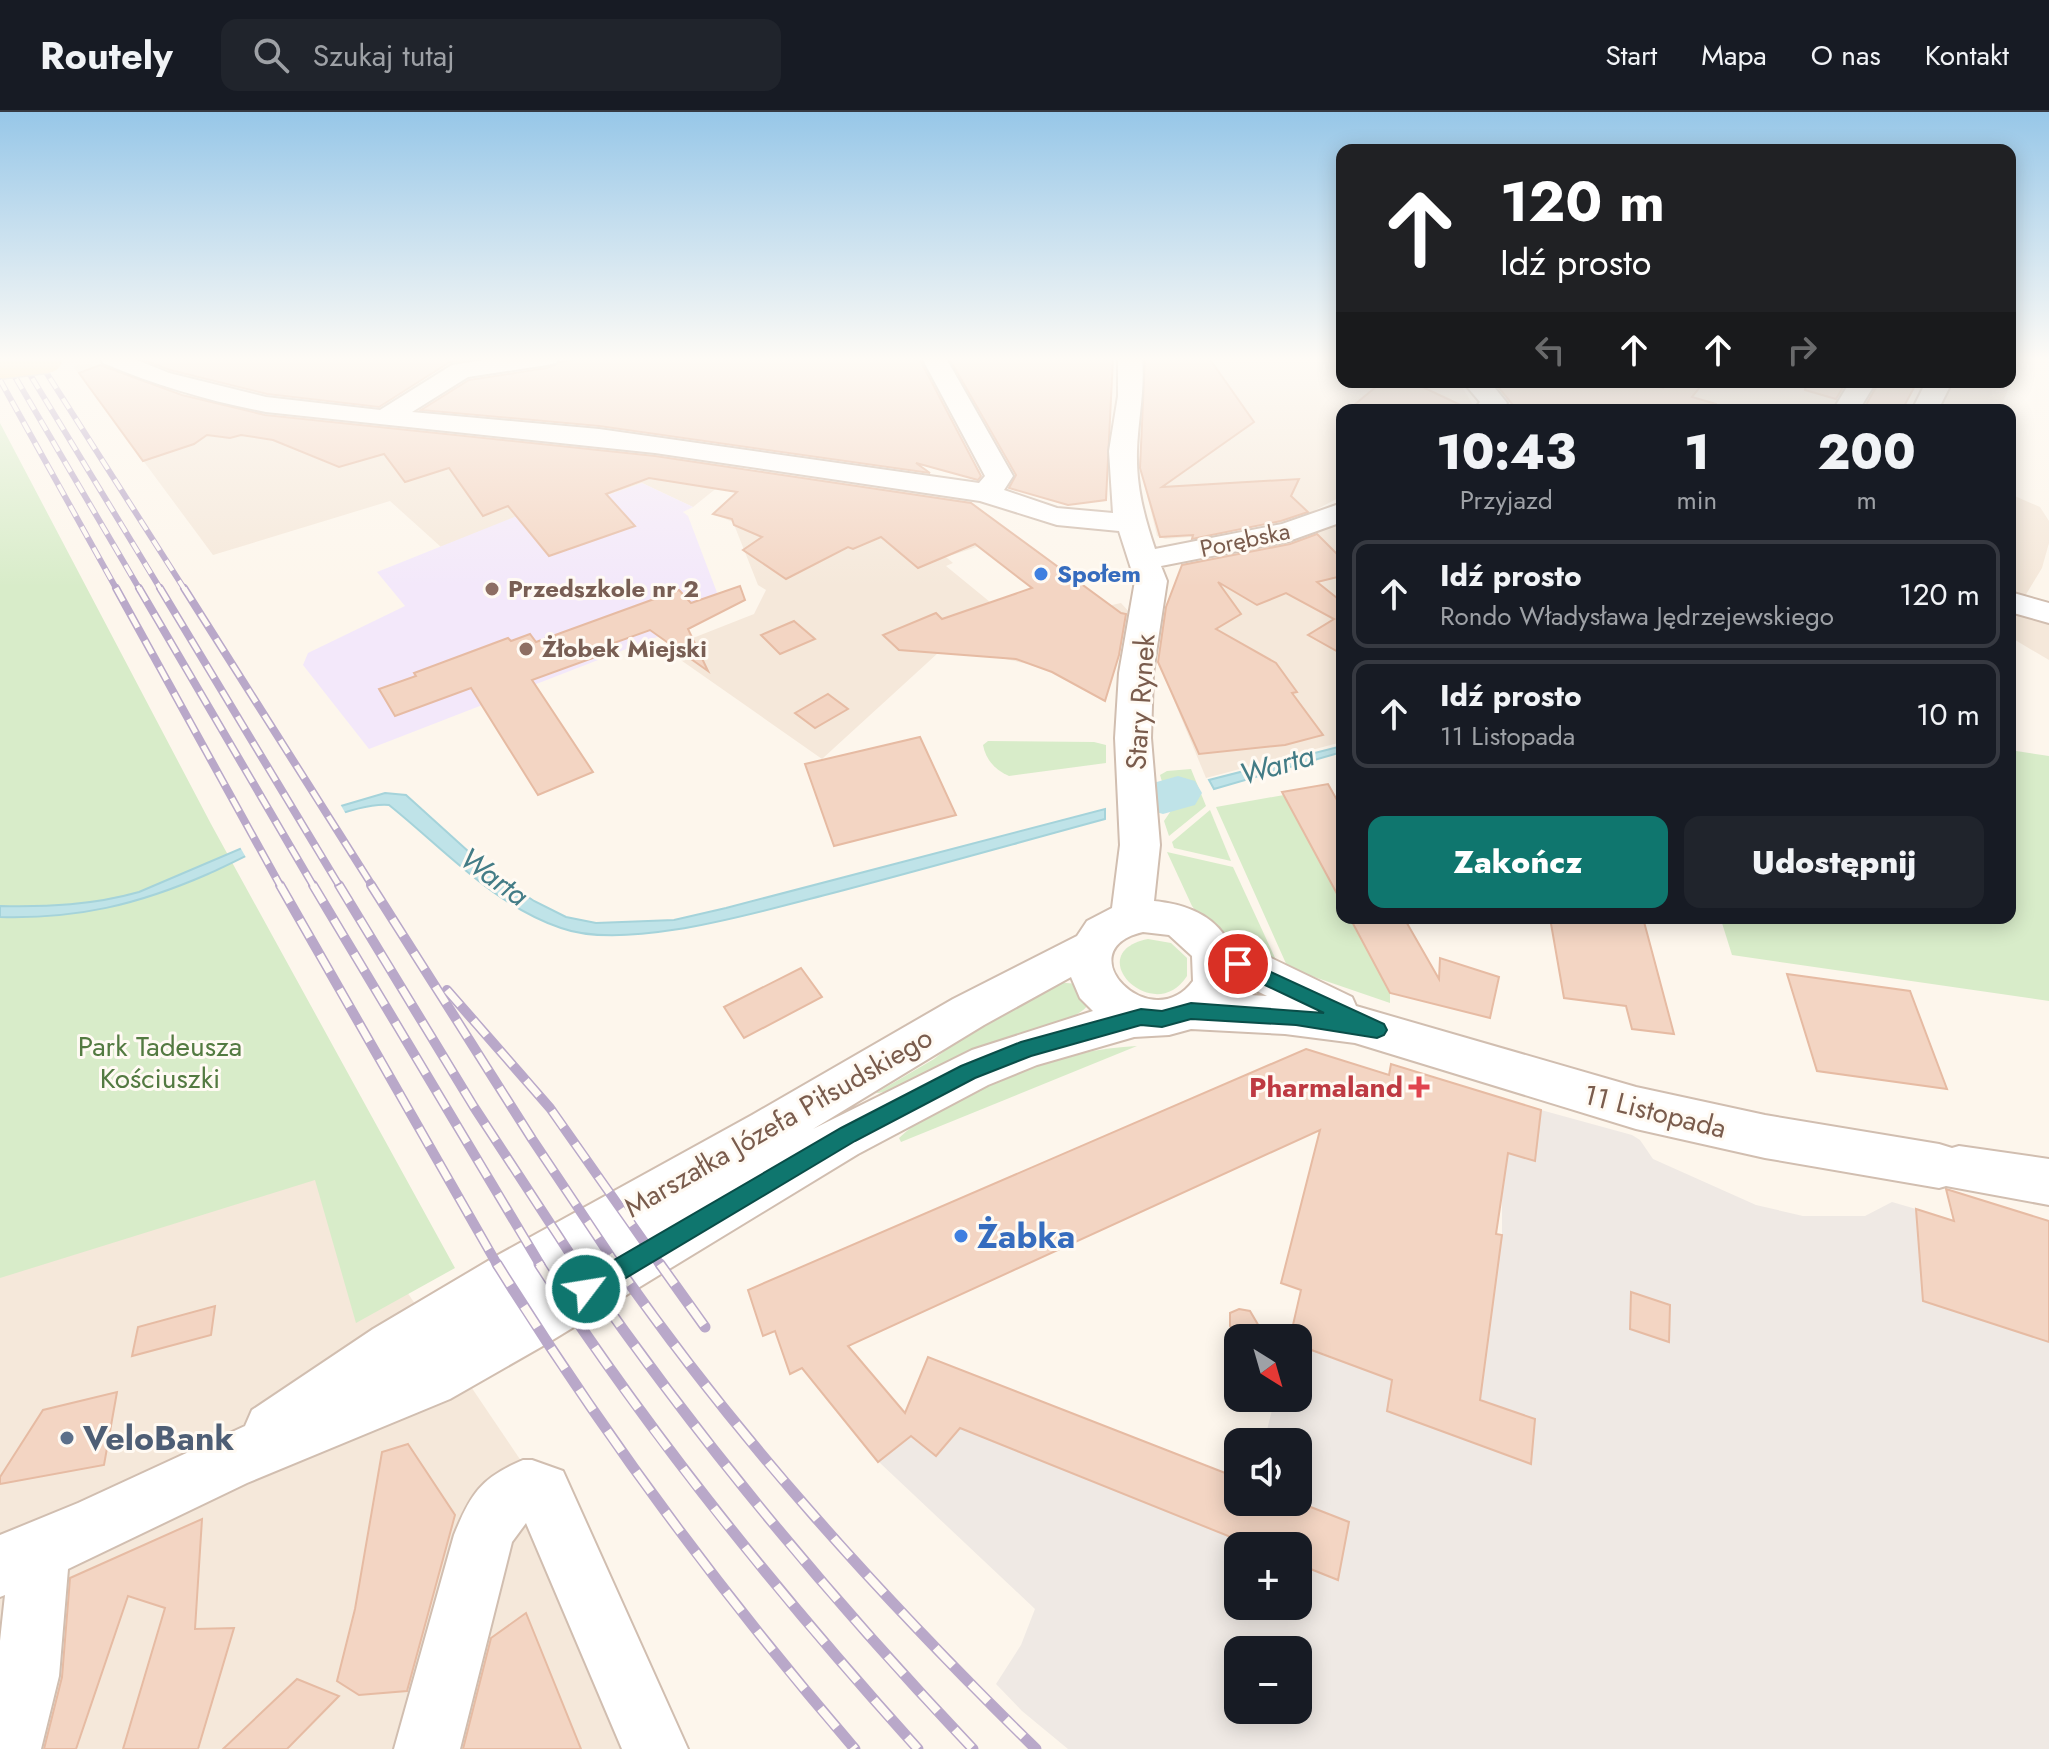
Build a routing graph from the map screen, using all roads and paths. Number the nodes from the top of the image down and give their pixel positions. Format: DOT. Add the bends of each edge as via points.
graph roads {
  1 [pos="579,434"];
  2 [pos="976,434"];
  3 [pos="1125,434"];
  4 [pos="987,493"];
  5 [pos="1336,514"];
  6 [pos="1130,522"];
  7 [pos="1145,560"];
  8 [pos="2016,604"];
  9 [pos="2049,613"];
  10 [pos="1136,867"];
  11 [pos="1201,938"];
  12 [pos="1091,948"];
  13 [pos="1191,1011"];
  14 [pos="1141,1017"];
  15 [pos="947,1023"];
  16 [pos="1377,1030"];
  17 [pos="836,1116"];
  18 [pos="2049,1182"];
  19 [pos="13,1555"];
  20 [pos="8,1749"];
  21 [pos="427,1749"];
  22 [pos="655,1749"];
  1 -- 4 [label="street"];
  2 -- 4 [label="street" via="999,476"];
  3 -- 6 [label="street, Stary Rynek" via="1125,504"];
  4 -- 6 [label="street" via="1048,517"];
  5 -- 7 [label="street, Porębska" via="1289,532"];
  6 -- 7 [label="street, Stary Rynek"];
  7 -- 10 [label="street, Stary Rynek" via="1151,581 1136,673 1133,738"];
  8 -- 9 [label="street"];
  10 -- 11 [label="street, Stary Rynek"];
  10 -- 11 [label="street, 11 Listopada" via="1156,917"];
  10 -- 12 [label="street, Marszałka Józefa Piłsudskiego"];
  10 -- 15 [label="street"];
  11 -- 13 [label="street" via="1217,963 1211,992"];
  11 -- 16 [label="street, 11 Listopada"];
  12 -- 14 [label="street" via="1090,974 1103,998"];
  12 -- 15 [label="street, Marszałka Józefa Piłsudskiego"];
  13 -- 14 [label="street, Marszałka Józefa Piłsudskiego" via="1162,1019"];
  13 -- 16 [label="street, 11 Listopada" via="1296,1017"];
  14 -- 17 [label="street, Marszałka Józefa Piłsudskiego"];
  15 -- 17 [label="street, Marszałka Józefa Piłsudskiego"];
  16 -- 18 [label="street, 11 Listopada" via="1678,1119"];
  17 -- 19 [label="street, Marszałka Józefa Piłsudskiego" via="458,1365 350,1416 229,1461 143,1504"];
  19 -- 20 [label="street" via="28,1678"];
  21 -- 22 [label="street" via="484,1535 495,1513 527,1489 542,1492"];
}
